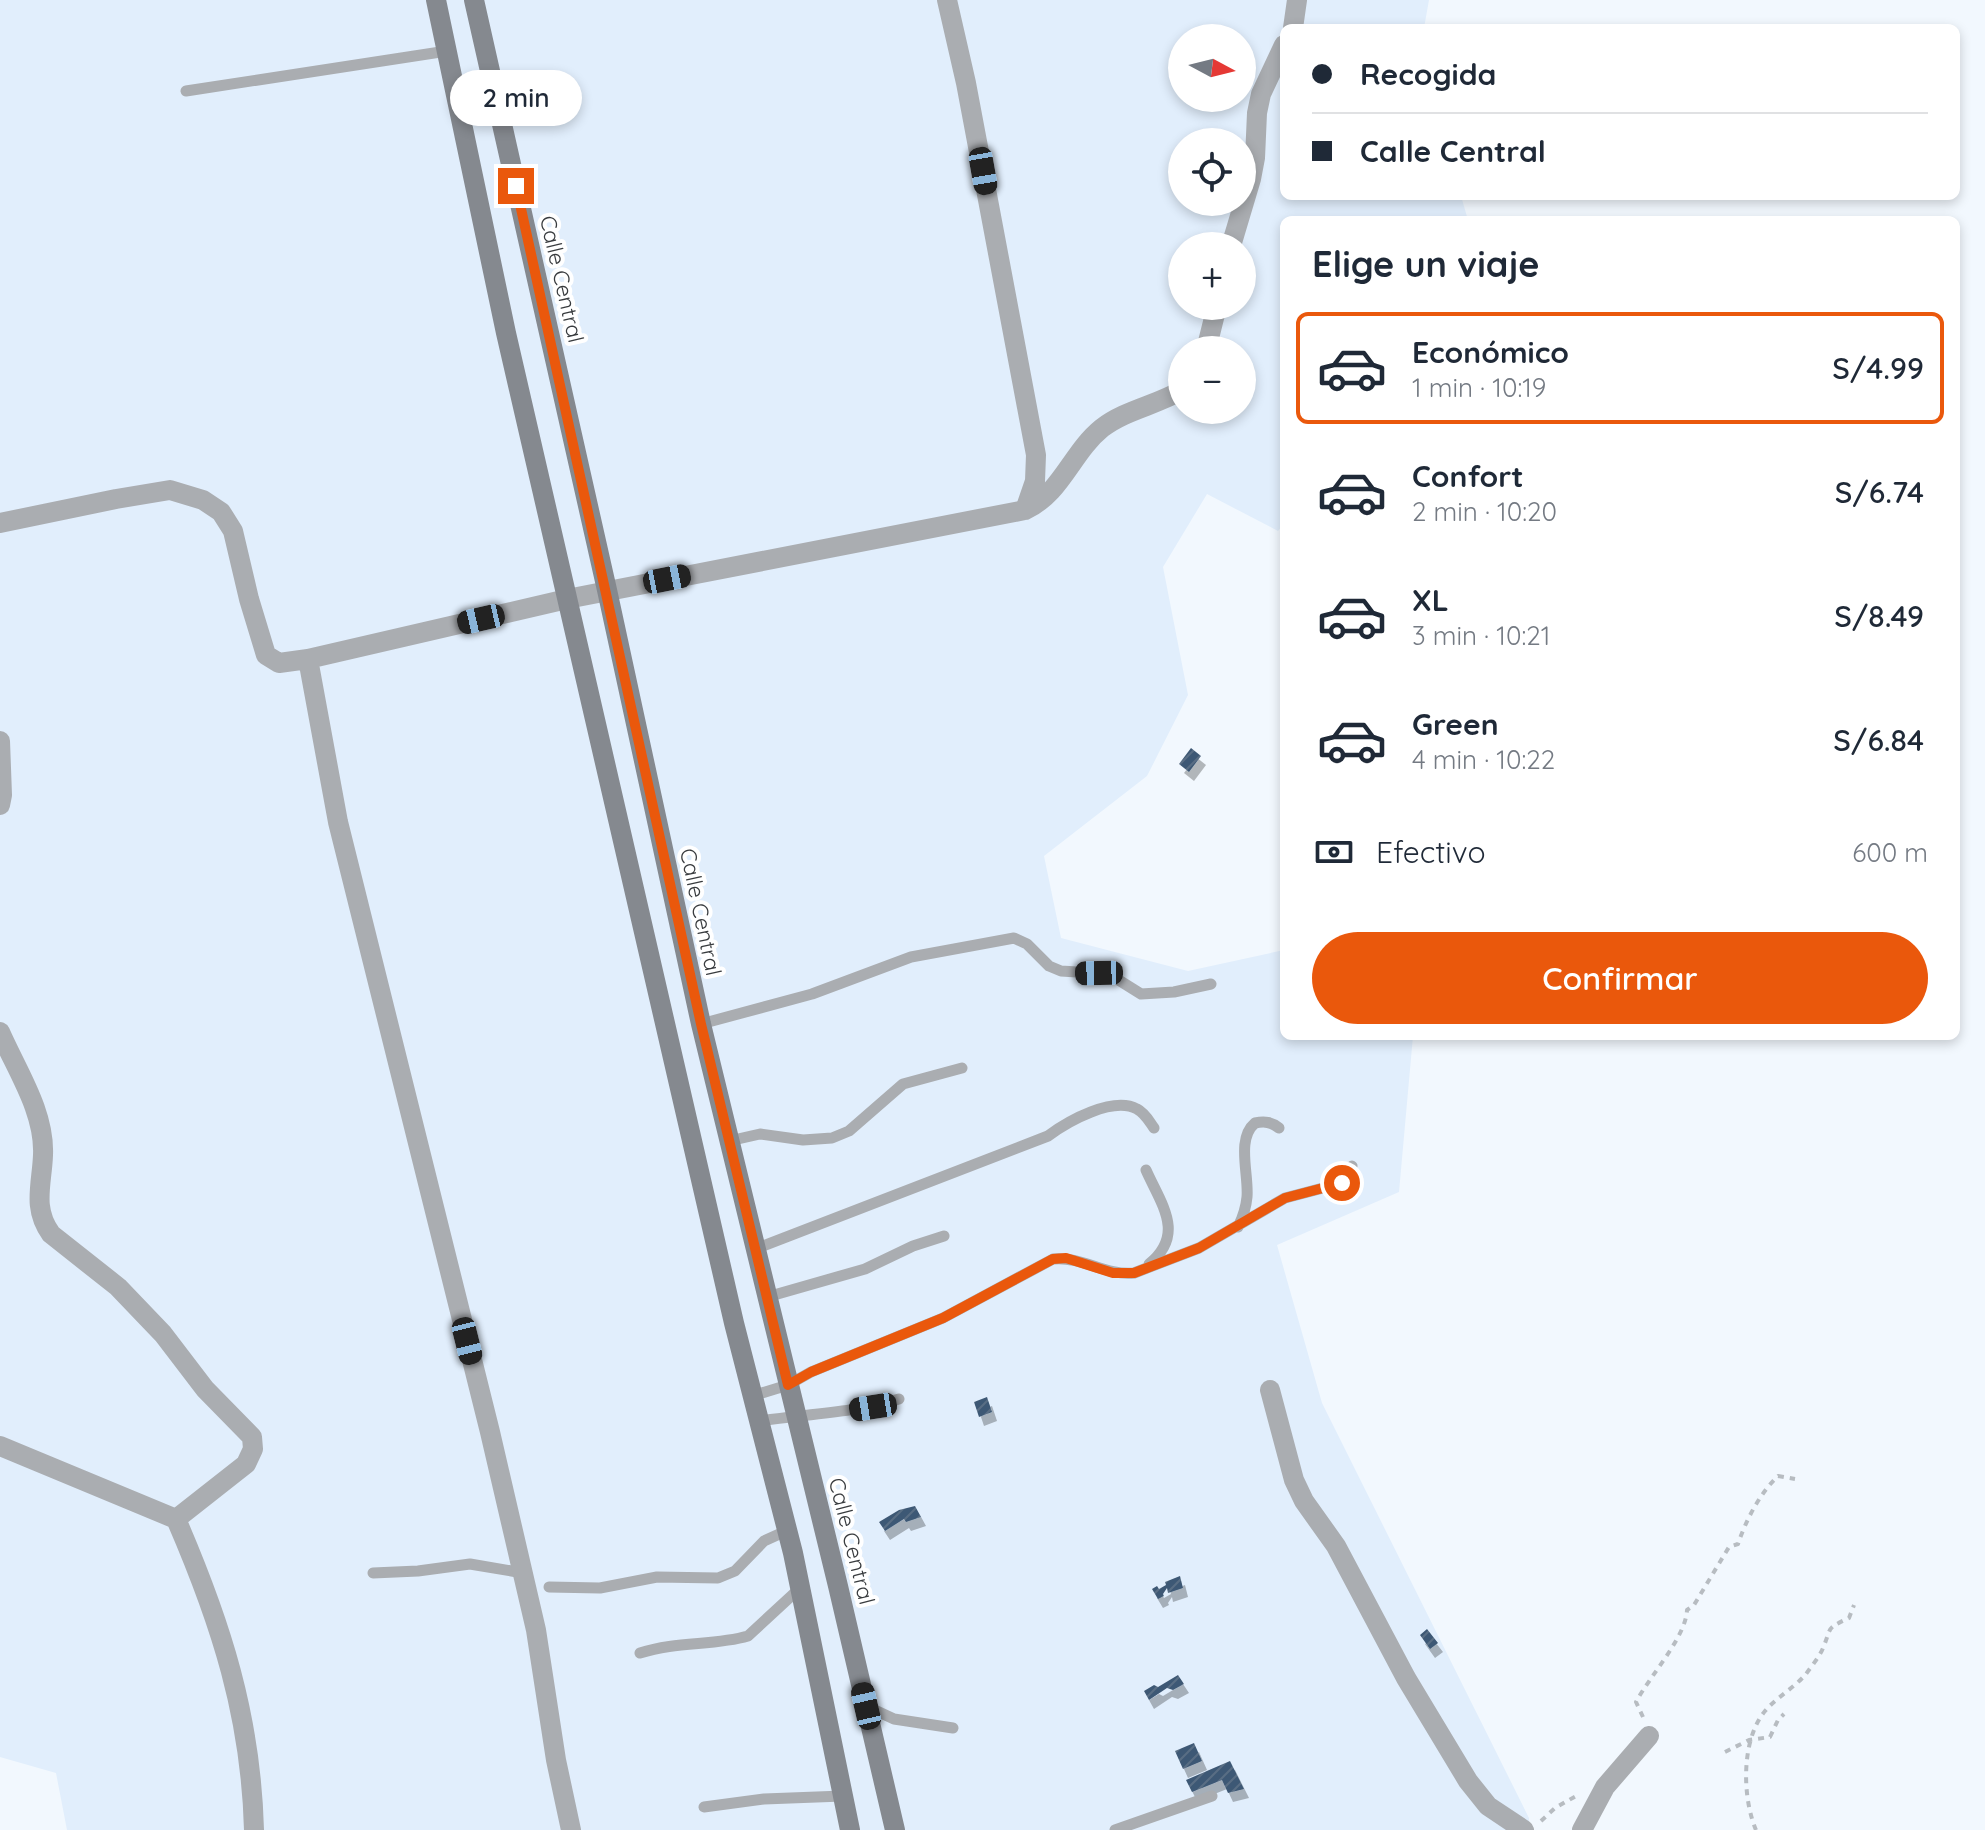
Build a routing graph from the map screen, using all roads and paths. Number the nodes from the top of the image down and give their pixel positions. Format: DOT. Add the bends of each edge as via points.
graph roads {
  1 [pos="436,0"];
  2 [pos="474,0"];
  3 [pos="947,0"];
  4 [pos="1297,0"];
  5 [pos="1294,24"];
  6 [pos="447,51"];
  7 [pos="1280,54"];
  8 [pos="186,91"];
  9 [pos="1235,232"];
  10 [pos="1168,397"];
  11 [pos="1025,510"];
  12 [pos="0,523"];
  13 [pos="607,590"];
  14 [pos="567,599"];
  15 [pos="308,659"];
  16 [pos="0,741"];
  17 [pos="0,805"];
  18 [pos="1211,984"];
  19 [pos="701,1024"];
  20 [pos="0,1032"];
  21 [pos="962,1068"];
  22 [pos="1154,1128"];
  23 [pos="1279,1128"];
  24 [pos="729,1141"];
  25 [pos="1352,1166"];
  26 [pos="1146,1170"];
  27 [pos="1238,1228"];
  28 [pos="944,1236"];
  29 [pos="755,1249"];
  30 [pos="1143,1269"];
  31 [pos="767,1297"];
  32 [pos="788,1385"];
  33 [pos="1270,1390"];
  34 [pos="752,1396"];
  35 [pos="899,1399"];
  36 [pos="796,1416"];
  37 [pos="759,1421"];
  38 [pos="0,1446"];
  39 [pos="1795,1479"];
  40 [pos="176,1519"];
  41 [pos="786,1531"];
  42 [pos="373,1573"];
  43 [pos="523,1573"];
  44 [pos="549,1587"];
  45 [pos="800,1588"];
  46 [pos="1854,1605"];
  47 [pos="640,1653"];
  48 [pos="866,1706"];
  49 [pos="1784,1714"];
  50 [pos="953,1728"];
  51 [pos="1647,1729"];
  52 [pos="1752,1740"];
  53 [pos="1725,1752"];
  54 [pos="1584,1790"];
  55 [pos="843,1796"];
  56 [pos="1212,1796"];
  57 [pos="704,1807"];
  58 [pos="1530,1828"];
  59 [pos="254,1830"];
  60 [pos="571,1830"];
  61 [pos="850,1830"];
  62 [pos="895,1830"];
  63 [pos="1115,1830"];
  64 [pos="1582,1830"];
  65 [pos="1756,1830"];
  1 -- 6 [label="street"];
  2 -- 13 [label="street, Calle Central"];
  3 -- 11 [label="street" via="1036,455 1035,481"];
  4 -- 5 [label="street"];
  6 -- 8 [label="lane"];
  6 -- 14 [label="street"];
  7 -- 9 [label="street" via="1261,94 1255,158"];
  10 -- 11 [label="street" via="1104,427 1049,495"];
  11 -- 13 [label="street"];
  12 -- 15 [label="street" via="170,490 203,500 221,512 233,531 266,655 279,663"];
  13 -- 14 [label="street"];
  13 -- 19 [label="street, Calle Central"];
  14 -- 15 [label="street"];
  14 -- 34 [label="street"];
  15 -- 43 [label="street" via="338,822"];
  16 -- 17 [label="street"];
  18 -- 19 [label="lane" via="1141,994 1109,974 1049,966 1014,938 911,957 812,994"];
  19 -- 24 [label="street, Calle Central"];
  20 -- 40 [label="street" via="42,1126 38,1201 44,1224 118,1287 252,1437 246,1464"];
  21 -- 24 [label="lane" via="903,1084 856,1125 832,1138 760,1134"];
  22 -- 29 [label="lane" via="1135,1108 1113,1105 1048,1136"];
  23 -- 27 [label="lane" via="1263,1121 1249,1129 1247,1197"];
  24 -- 29 [label="street, Calle Central"];
  25 -- 27 [label="lane" via="1342,1183 1285,1198"];
  26 -- 30 [label="lane" via="1170,1226 1164,1250"];
  27 -- 30 [label="lane"];
  28 -- 31 [label="lane" via="865,1269"];
  29 -- 31 [label="street, Calle Central"];
  30 -- 32 [label="lane" via="1123,1274 1053,1259 943,1318"];
  31 -- 32 [label="street, Calle Central"];
  32 -- 34 [label="lane"];
  32 -- 36 [label="street, Calle Central"];
  33 -- 58 [label="street" via="1294,1480 1336,1546 1406,1678 1488,1806"];
  34 -- 37 [label="street"];
  35 -- 36 [label="lane"];
  36 -- 37 [label="lane"];
  36 -- 48 [label="street, Calle Central"];
  37 -- 41 [label="street"];
  38 -- 40 [label="street"];
  39 -- 51 [label="path" via="1778,1476 1770,1484 1753,1506 1738,1544 1729,1547 1687,1610 1669,1652 1636,1702"];
  40 -- 59 [label="street" via="227,1648 248,1747"];
  41 -- 44 [label="lane" via="764,1541 735,1571 718,1578 657,1577 600,1588"];
  41 -- 45 [label="street"];
  42 -- 43 [label="lane" via="470,1564"];
  43 -- 60 [label="street"];
  45 -- 47 [label="lane" via="748,1636"];
  45 -- 55 [label="street"];
  46 -- 52 [label="path" via="1849,1618 1826,1634 1823,1650 1805,1676 1767,1709"];
  48 -- 50 [label="lane" via="894,1719"];
  48 -- 62 [label="street, Calle Central"];
  49 -- 52 [label="path" via="1770,1737"];
  51 -- 64 [label="street"];
  52 -- 53 [label="path"];
  52 -- 65 [label="path" via="1747,1792"];
  54 -- 58 [label="path"];
  55 -- 57 [label="lane"];
  55 -- 61 [label="street"];
  56 -- 63 [label="lane"];
}
